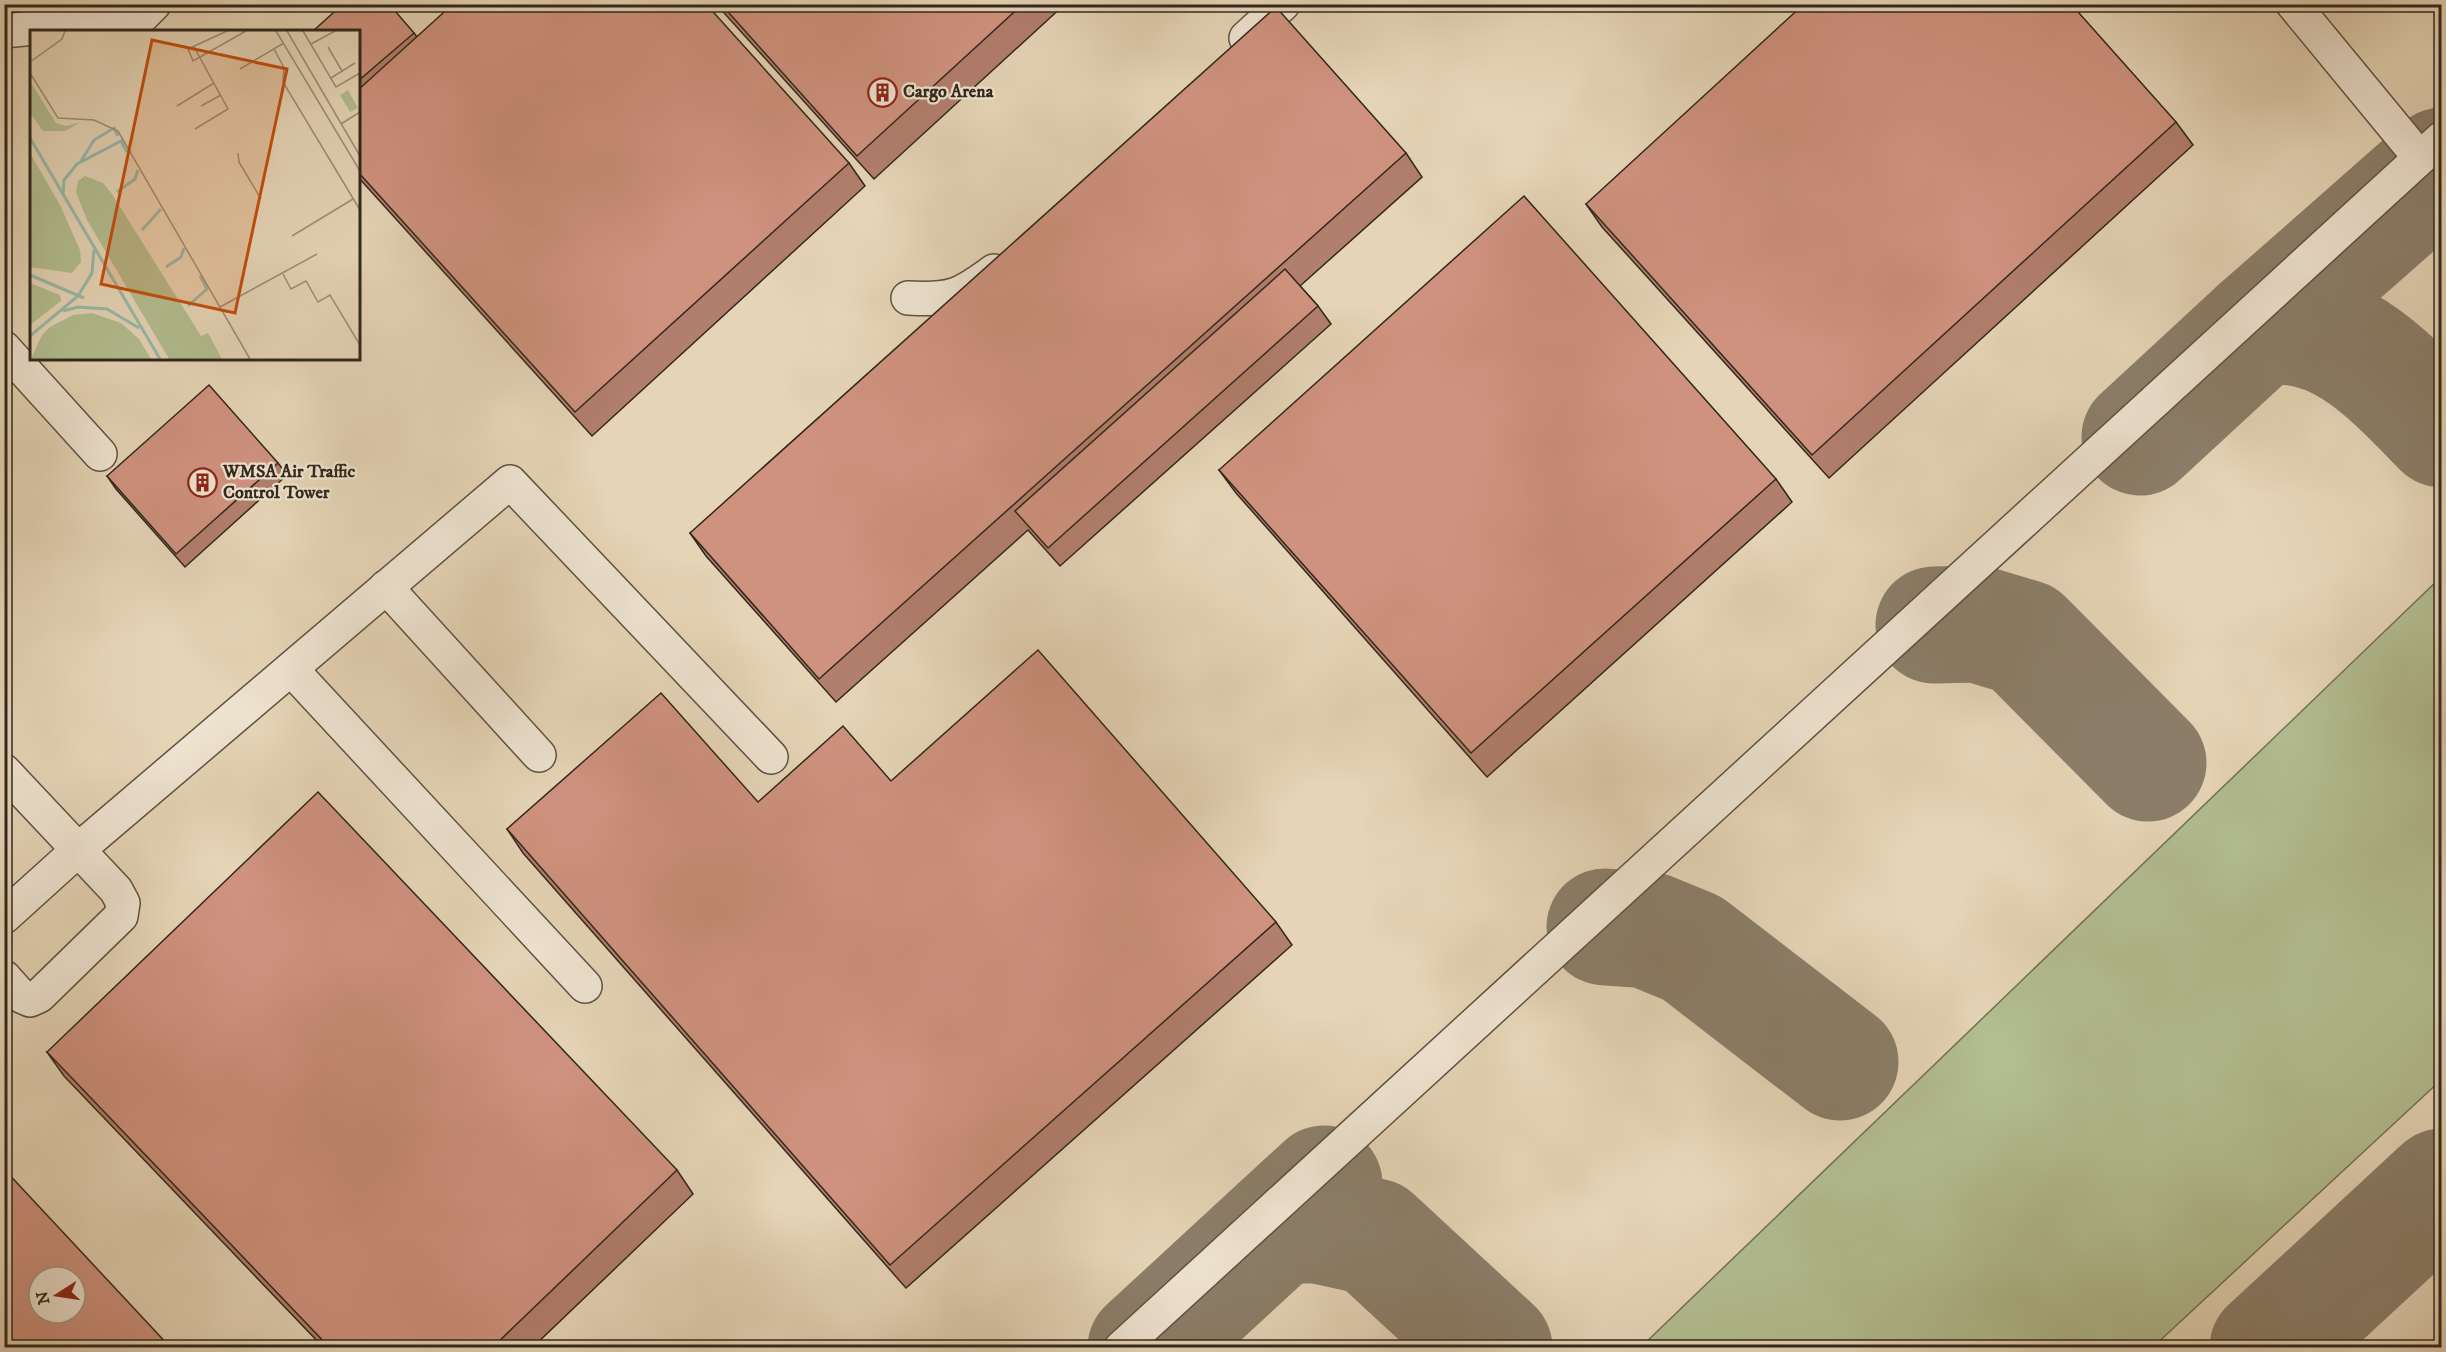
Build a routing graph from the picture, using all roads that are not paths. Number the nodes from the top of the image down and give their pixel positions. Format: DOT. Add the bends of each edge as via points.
graph roads {
  1 [pos="154,4"];
  2 [pos="1282,4"];
  3 [pos="2293,4"];
  4 [pos="4,31"];
  5 [pos="1221,61"];
  6 [pos="2431,148"];
  7 [pos="1020,247"];
  8 [pos="908,298"];
  9 [pos="4,348"];
  10 [pos="100,454"];
  11 [pos="386,587"];
  12 [pos="291,669"];
  13 [pos="539,755"];
  14 [pos="771,757"];
  15 [pos="4,771"];
  16 [pos="78,850"];
  17 [pos="4,918"];
  18 [pos="4,977"];
  19 [pos="585,986"];
  20 [pos="1120,1347"];
  1 -- 4 [label="lane" via="141,17"];
  2 -- 5 [label="lane"];
  3 -- 6 [label="lane"];
  6 -- 20 [label="lane"];
  7 -- 8 [label="lane" via="968,290 940,300"];
  9 -- 10 [label="lane"];
  11 -- 12 [label="lane"];
  11 -- 13 [label="lane"];
  11 -- 14 [label="lane" via="510,482"];
  12 -- 16 [label="lane"];
  12 -- 19 [label="lane"];
  15 -- 16 [label="lane"];
  16 -- 17 [label="lane"];
  16 -- 18 [label="lane" via="116,890 123,903 121,916 39,996 30,1000 21,996"];
}
